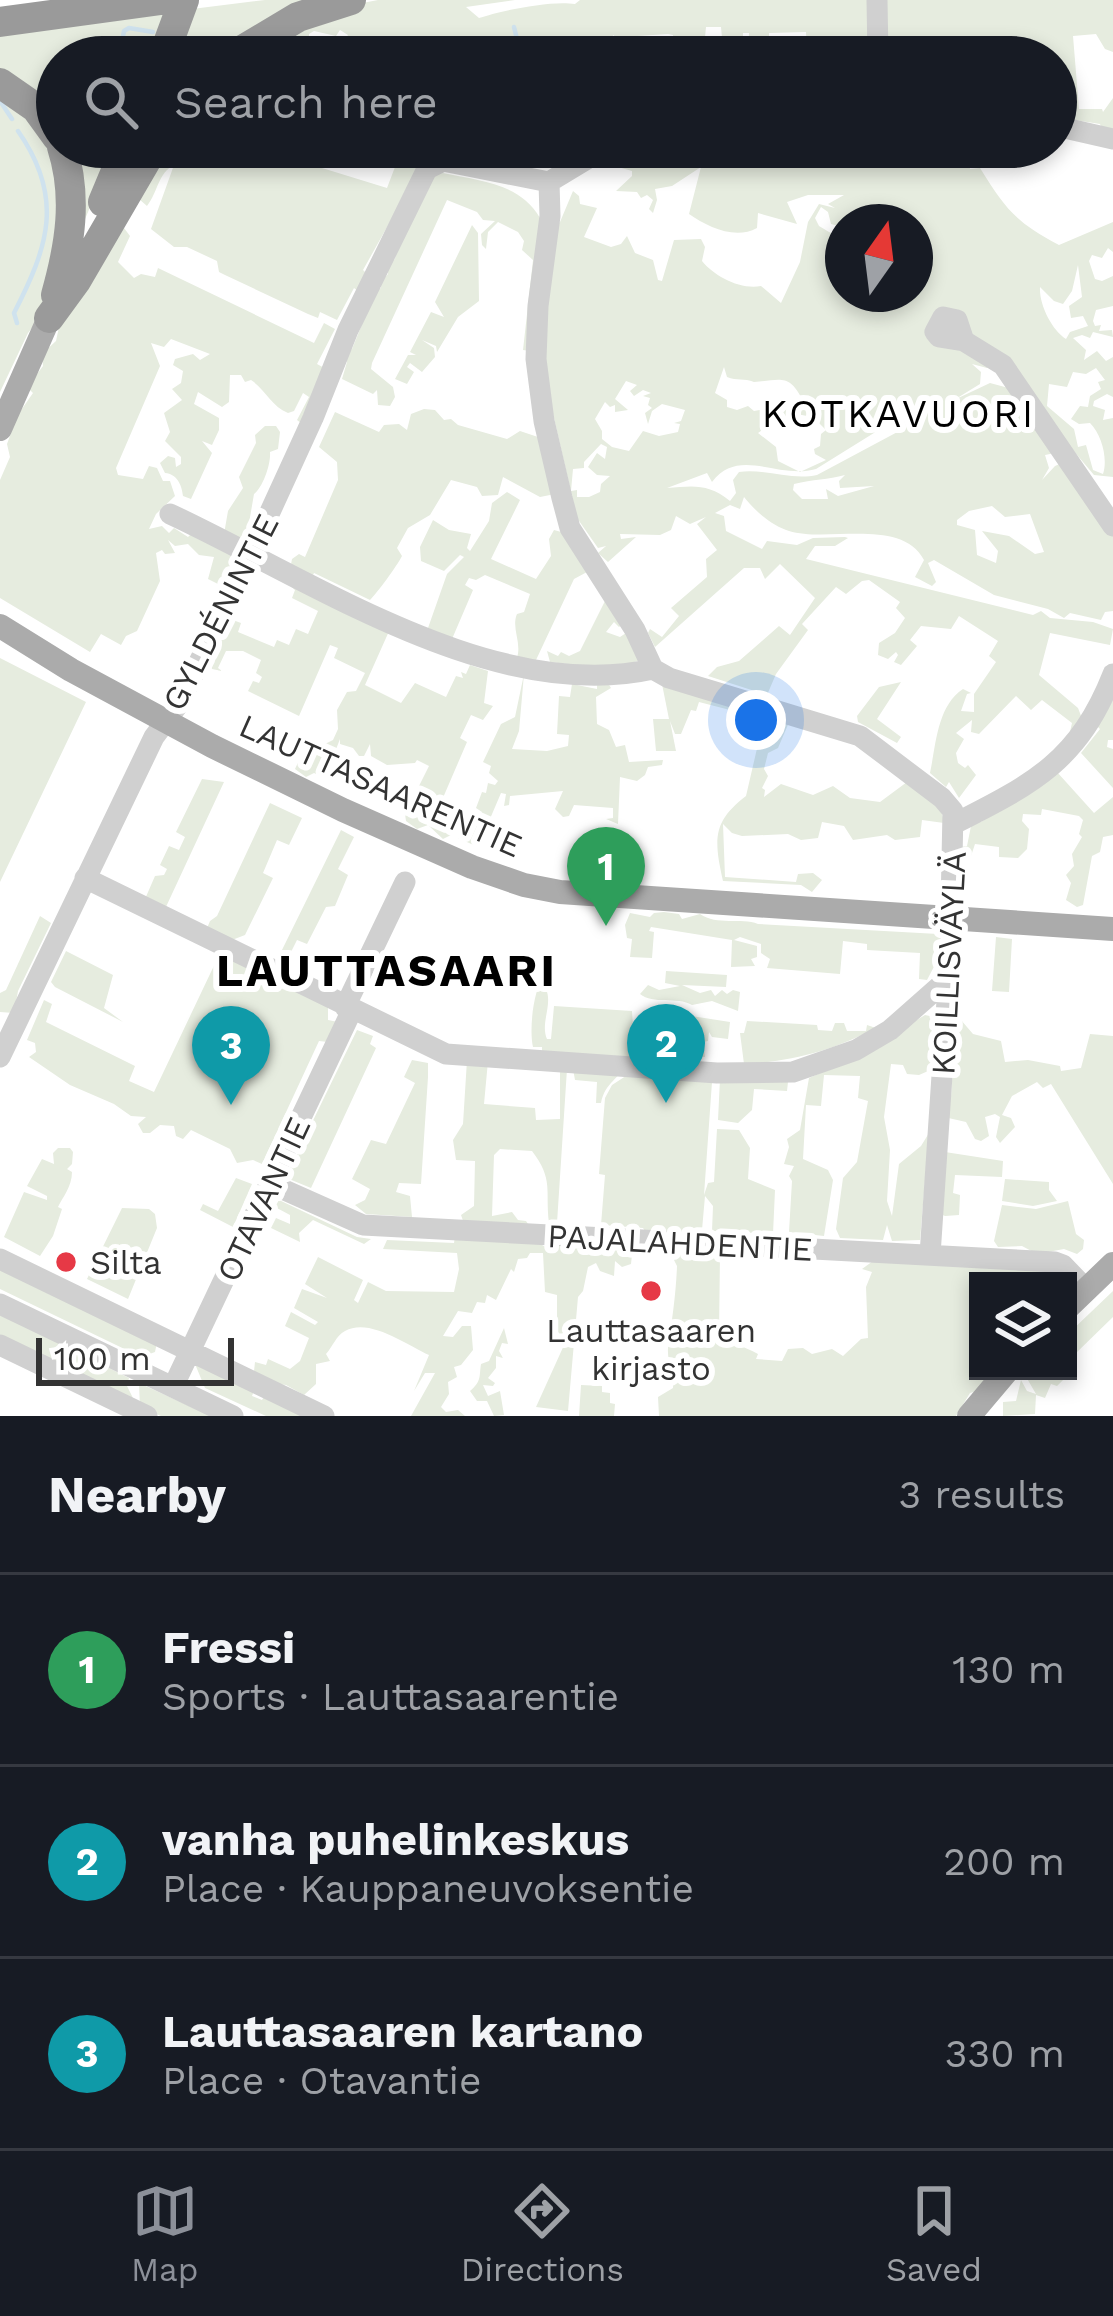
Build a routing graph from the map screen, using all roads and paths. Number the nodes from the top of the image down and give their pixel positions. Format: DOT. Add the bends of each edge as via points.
graph roads {
  1 [pos="160,0"];
  2 [pos="184,0"];
  3 [pos="350,0"];
  4 [pos="877,0"];
  5 [pos="0,22"];
  6 [pos="170,36"];
  7 [pos="266,36"];
  8 [pos="878,36"];
  9 [pos="0,82"];
  10 [pos="36,108"];
  11 [pos="1077,131"];
  12 [pos="1113,139"];
  13 [pos="68,168"];
  14 [pos="117,168"];
  15 [pos="142,168"];
  16 [pos="429,168"];
  17 [pos="478,168"];
  18 [pos="572,168"];
  19 [pos="549,182"];
  20 [pos="49,318"];
  21 [pos="964,341"];
  22 [pos="0,429"];
  23 [pos="170,514"];
  24 [pos="1113,526"];
  25 [pos="251,554"];
  26 [pos="0,609"];
  27 [pos="0,626"];
  28 [pos="0,643"];
  29 [pos="653,669"];
  30 [pos="71,670"];
  31 [pos="1113,674"];
  32 [pos="167,720"];
  33 [pos="956,823"];
  34 [pos="86,878"];
  35 [pos="405,882"];
  36 [pos="950,919"];
  37 [pos="1113,929"];
  38 [pos="949,978"];
  39 [pos="348,1009"];
  40 [pos="0,1057"];
  41 [pos="271,1184"];
  42 [pos="930,1255"];
  43 [pos="0,1258"];
  44 [pos="1113,1265"];
  45 [pos="1069,1272"];
  46 [pos="1077,1298"];
  47 [pos="0,1304"];
  48 [pos="0,1346"];
  49 [pos="191,1351"];
  50 [pos="999,1380"];
  51 [pos="173,1387"];
  52 [pos="147,1416"];
  53 [pos="233,1416"];
  54 [pos="324,1416"];
  55 [pos="969,1416"];
  1 -- 5 [label="highway"];
  2 -- 6 [label="highway"];
  3 -- 7 [label="highway"];
  4 -- 8 [label="street"];
  9 -- 10 [label="highway"];
  11 -- 12 [label="street"];
  13 -- 20 [label="highway" via="71,216"];
  14 -- 20 [label="highway"];
  15 -- 20 [label="highway"];
  16 -- 25 [label="street, GYLDÉNINTIE"];
  17 -- 19 [label="street, GYLDÉNINTIE"];
  18 -- 19 [label="street"];
  19 -- 29 [label="street" via="536,359 544,421 571,528"];
  20 -- 22 [label="main road"];
  21 -- 24 [label="street" via="1003,365"];
  23 -- 25 [label="street"];
  25 -- 29 [label="street" via="492,663 572,674"];
  25 -- 32 [label="street, GYLDÉNINTIE"];
  26 -- 30 [label="main road, LAUTTASAARENTIE" via="36,628"];
  27 -- 30 [label="main road, LAUTTASAARENTIE"];
  28 -- 30 [label="main road, LAUTTASAARENTIE"];
  29 -- 33 [label="street" via="860,736 951,805"];
  30 -- 32 [label="main road, LAUTTASAARENTIE"];
  31 -- 33 [label="street, KOILLISVÄYLÄ" via="1089,726 1052,768"];
  32 -- 34 [label="street, GYLDÉNINTIE"];
  32 -- 36 [label="main road, LAUTTASAARENTIE" via="343,810 524,885"];
  33 -- 36 [label="street, KOILLISVÄYLÄ"];
  34 -- 39 [label="street"];
  34 -- 40 [label="street, GYLDÉNINTIE"];
  35 -- 39 [label="street, OTAVANTIE"];
  36 -- 37 [label="main road, LAUTTASAARENTIE"];
  36 -- 38 [label="street, KOILLISVÄYLÄ"];
  38 -- 39 [label="street" via="890,1030 785,1073 446,1054"];
  38 -- 42 [label="street, KOILLISVÄYLÄ"];
  39 -- 41 [label="street, OTAVANTIE"];
  41 -- 42 [label="street, PAJALAHDENTIE" via="372,1226"];
  41 -- 49 [label="street, OTAVANTIE"];
  42 -- 45 [label="street, PAJALAHDENTIE" via="1055,1262"];
  43 -- 49 [label="street"];
  44 -- 46 [label="main road"];
  47 -- 51 [label="street"];
  48 -- 52 [label="street"];
  49 -- 51 [label="street, OTAVANTIE"];
  49 -- 54 [label="street"];
  50 -- 55 [label="main road"];
  51 -- 53 [label="street"];
}
